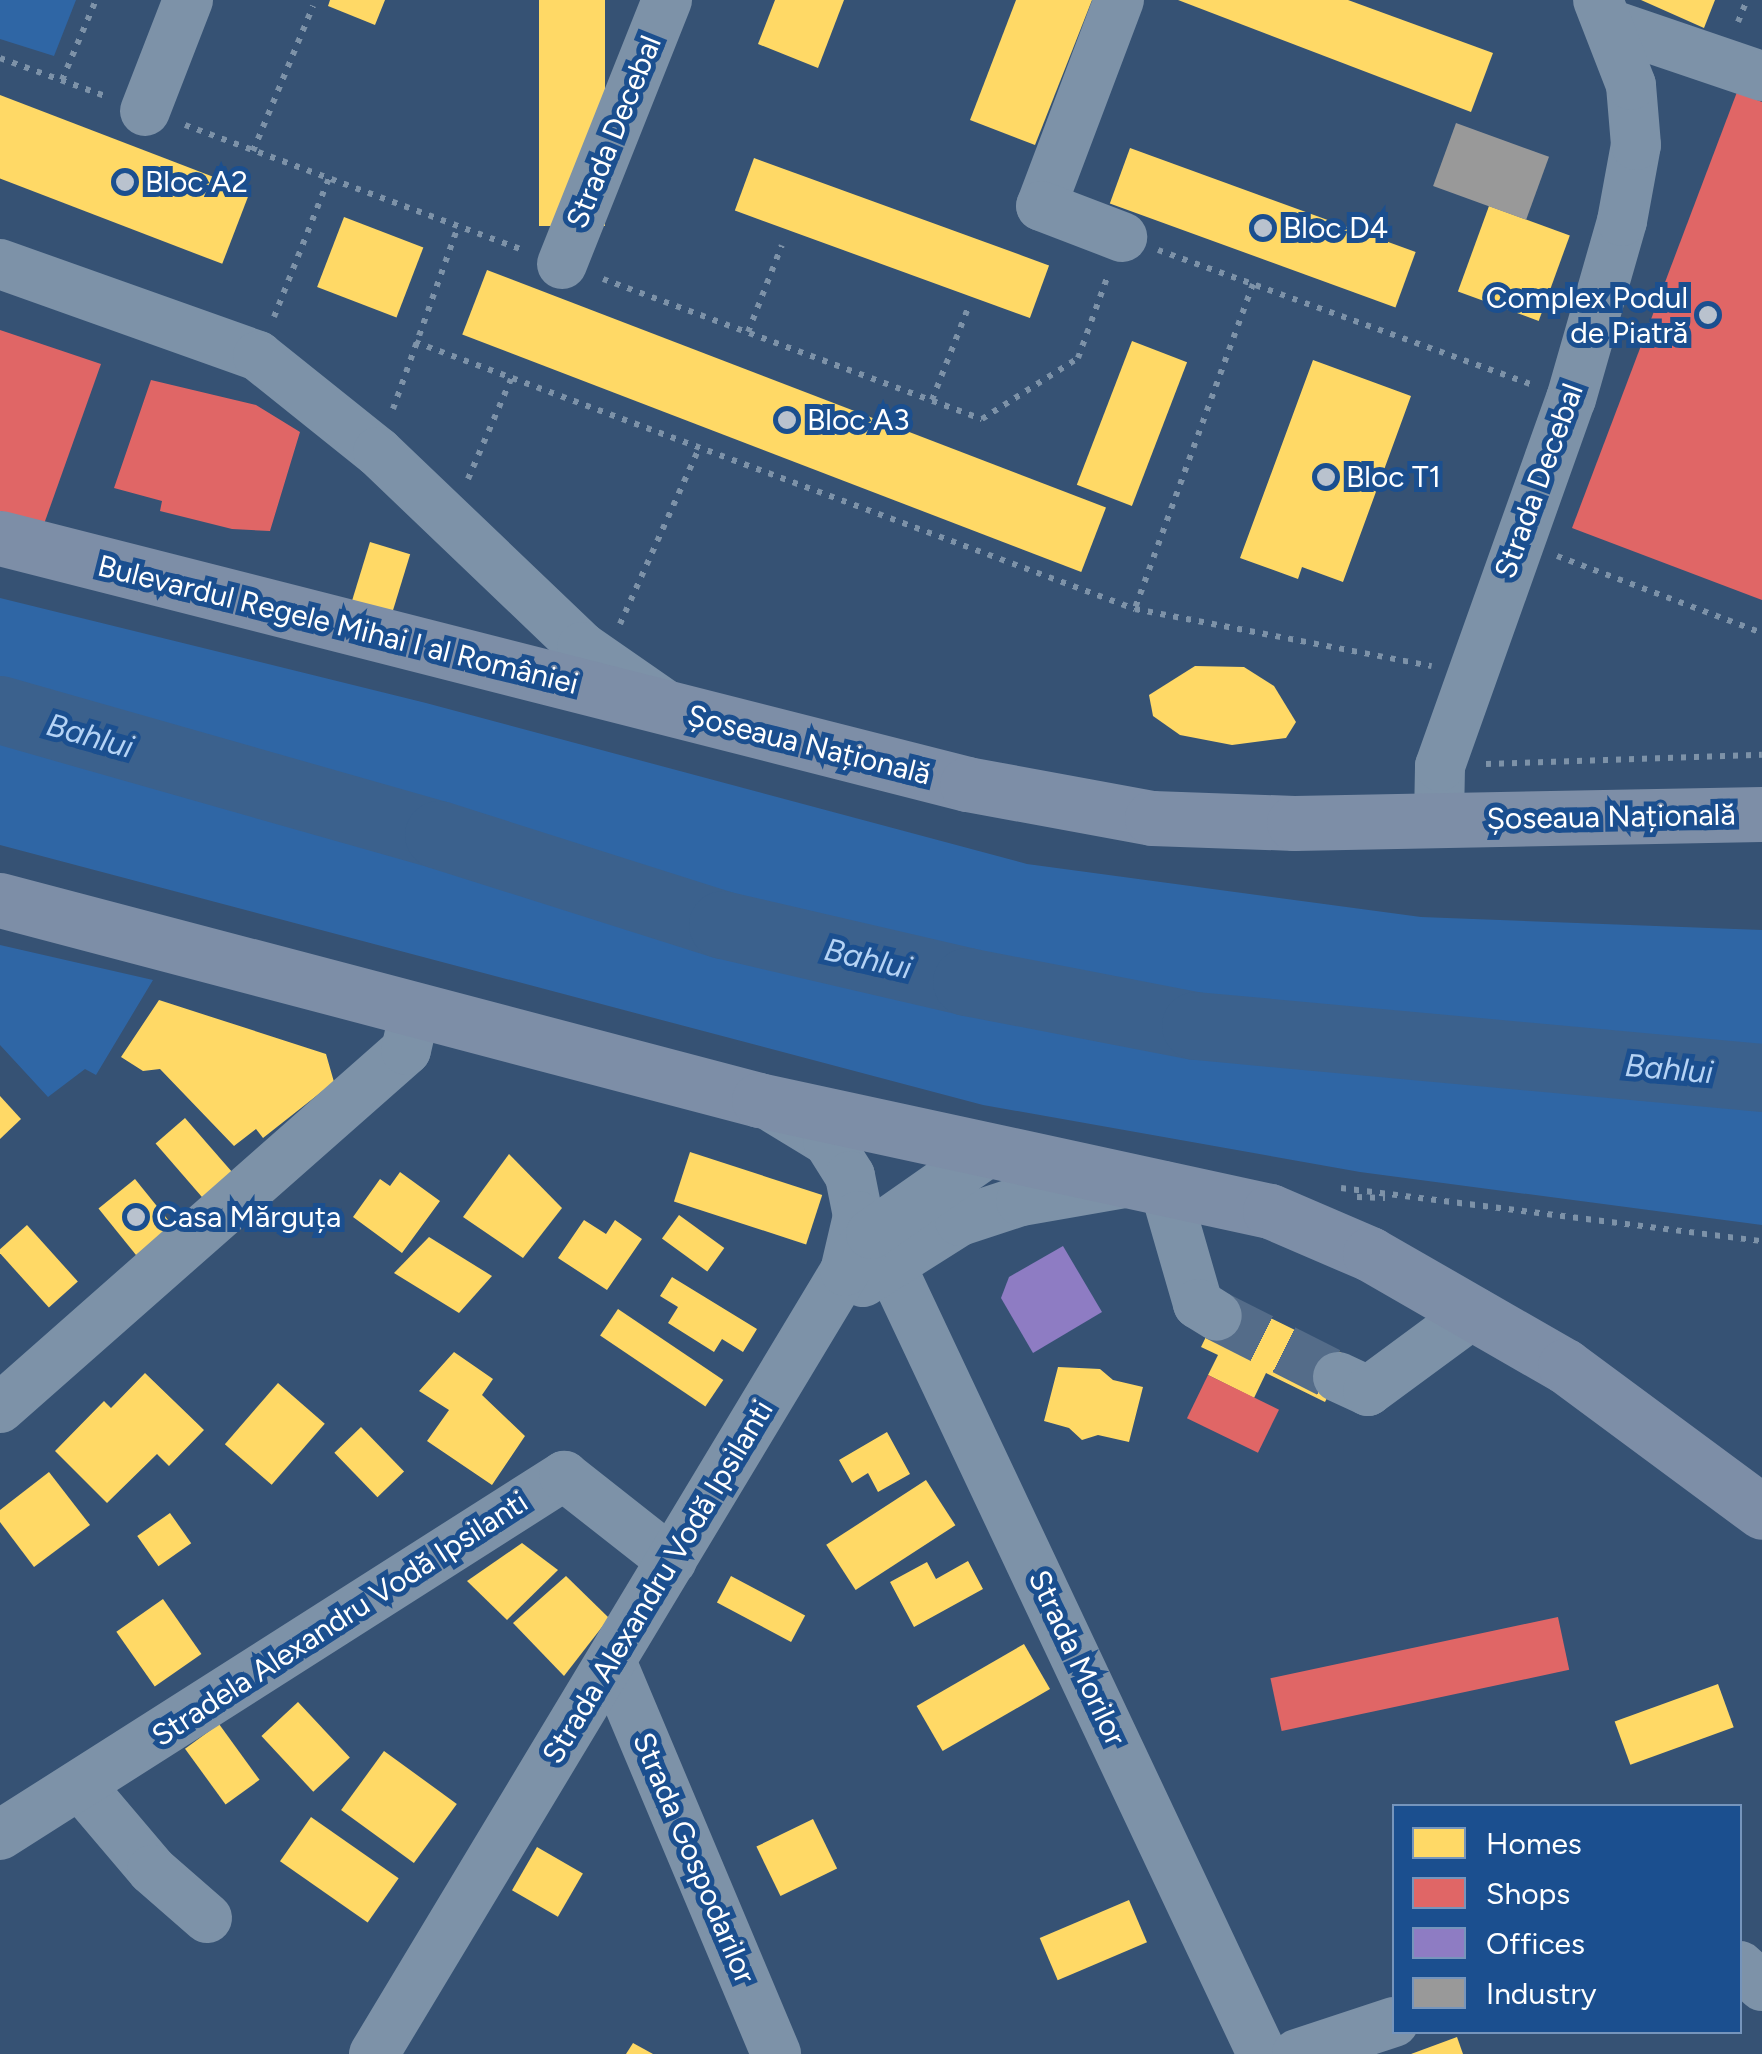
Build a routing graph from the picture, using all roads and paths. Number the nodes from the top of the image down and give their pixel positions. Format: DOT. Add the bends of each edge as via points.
graph roads {
  1 [pos="96,0"];
  2 [pos="188,0"];
  3 [pos="667,0"];
  4 [pos="1119,0"];
  5 [pos="312,6"];
  6 [pos="1603,12"];
  7 [pos="0,58"];
  8 [pos="1762,76"];
  9 [pos="62,80"];
  10 [pos="145,110"];
  11 [pos="253,150"];
  12 [pos="328,178"];
  13 [pos="458,226"];
  14 [pos="1122,237"];
  15 [pos="782,246"];
  16 [pos="0,264"];
  17 [pos="562,264"];
  18 [pos="1253,284"];
  19 [pos="968,308"];
  20 [pos="748,332"];
  21 [pos="415,342"];
  22 [pos="258,356"];
  23 [pos="510,379"];
  24 [pos="1571,399"];
  25 [pos="932,400"];
  26 [pos="699,448"];
  27 [pos="378,452"];
  28 [pos="450,520"];
  29 [pos="0,538"];
  30 [pos="1518,542"];
  31 [pos="1135,609"];
  32 [pos="1762,633"];
  33 [pos="603,660"];
  34 [pos="1470,673"];
  35 [pos="675,712"];
  36 [pos="1762,754"];
  37 [pos="1439,792"];
  38 [pos="1762,814"];
  39 [pos="0,900"];
  40 [pos="415,1011"];
  41 [pos="760,1100"];
  42 [pos="988,1152"];
  43 [pos="1151,1183"];
  44 [pos="852,1281"];
  45 [pos="1475,1312"];
  46 [pos="1217,1316"];
  47 [pos="1338,1377"];
  48 [pos="0,1408"];
  49 [pos="1762,1512"];
  50 [pos="672,1561"];
  51 [pos="611,1661"];
  52 [pos="80,1785"];
  53 [pos="0,1836"];
  54 [pos="207,1918"];
  55 [pos="1742,1968"];
  56 [pos="1762,1986"];
  57 [pos="1392,2023"];
  58 [pos="374,2054"];
  59 [pos="776,2054"];
  60 [pos="1262,2054"];
  61 [pos="1297,2054"];
  1 -- 9 [label="path"];
  2 -- 10 [label="street"];
  3 -- 17 [label="street, Strada Decebal"];
  4 -- 14 [label="street" via="1041,206"];
  5 -- 11 [label="path"];
  6 -- 8 [label="street, Strada Decebal"];
  6 -- 24 [label="street, Strada Decebal" via="1632,85 1636,145 1622,221"];
  7 -- 9 [label="path"];
  9 -- 10 [label="path"];
  10 -- 11 [label="path"];
  11 -- 12 [label="path"];
  12 -- 13 [label="path"];
  12 -- 22 [label="path"];
  13 -- 17 [label="path"];
  13 -- 21 [label="path"];
  14 -- 18 [label="path"];
  14 -- 25 [label="path" via="1078,358 982,418"];
  15 -- 20 [label="path"];
  16 -- 22 [label="street, Șoseaua Națională"];
  17 -- 20 [label="path"];
  18 -- 24 [label="path"];
  18 -- 31 [label="path"];
  19 -- 25 [label="path"];
  20 -- 25 [label="path"];
  21 -- 23 [label="path"];
  21 -- 27 [label="path"];
  22 -- 27 [label="street, Șoseaua Națională"];
  23 -- 26 [label="path"];
  23 -- 28 [label="path"];
  24 -- 30 [label="street, Strada Decebal"];
  26 -- 31 [label="path"];
  26 -- 33 [label="path"];
  27 -- 28 [label="street, Șoseaua Națională"];
  28 -- 33 [label="street, Șoseaua Națională"];
  29 -- 35 [label="main road, Bulevardul Regele Mihai I al României"];
  30 -- 32 [label="path"];
  30 -- 34 [label="street, Strada Decebal"];
  31 -- 34 [label="path"];
  33 -- 35 [label="street, Șoseaua Națională"];
  34 -- 37 [label="street, Strada Decebal"];
  35 -- 37 [label="main road, Șoseaua Națională" via="967,784 1152,818"];
  36 -- 37 [label="path"];
  37 -- 38 [label="main road, Șoseaua Națională"];
  39 -- 40 [label="main road"];
  40 -- 41 [label="main road"];
  40 -- 48 [label="street" via="406,1050"];
  41 -- 42 [label="main road"];
  41 -- 44 [label="street" via="828,1142 850,1176 858,1216"];
  42 -- 43 [label="main road"];
  42 -- 44 [label="street, Strada Alexandru Vodă Ipsilanti" via="871,1234"];
  43 -- 44 [label="street" via="1021,1201 960,1220"];
  43 -- 45 [label="main road" via="1270,1210"];
  43 -- 46 [label="street" via="1198,1304"];
  44 -- 50 [label="street, Strada Alexandru Vodă Ipsilanti"];
  44 -- 60 [label="street, Strada Morilor"];
  45 -- 47 [label="street" via="1368,1391"];
  45 -- 49 [label="main road" via="1630,1412"];
  50 -- 51 [label="street, Strada Alexandru Vodă Ipsilanti"];
  50 -- 52 [label="street, Stradela Alexandru Vodă Ipsilanti" via="564,1476"];
  51 -- 58 [label="street, Strada Alexandru Vodă Ipsilanti"];
  51 -- 59 [label="street, Strada Gospodarilor"];
  52 -- 53 [label="street, Stradela Alexandru Vodă Ipsilanti"];
  52 -- 54 [label="street" via="152,1870"];
  55 -- 56 [label="street"];
  57 -- 61 [label="street"];
}
